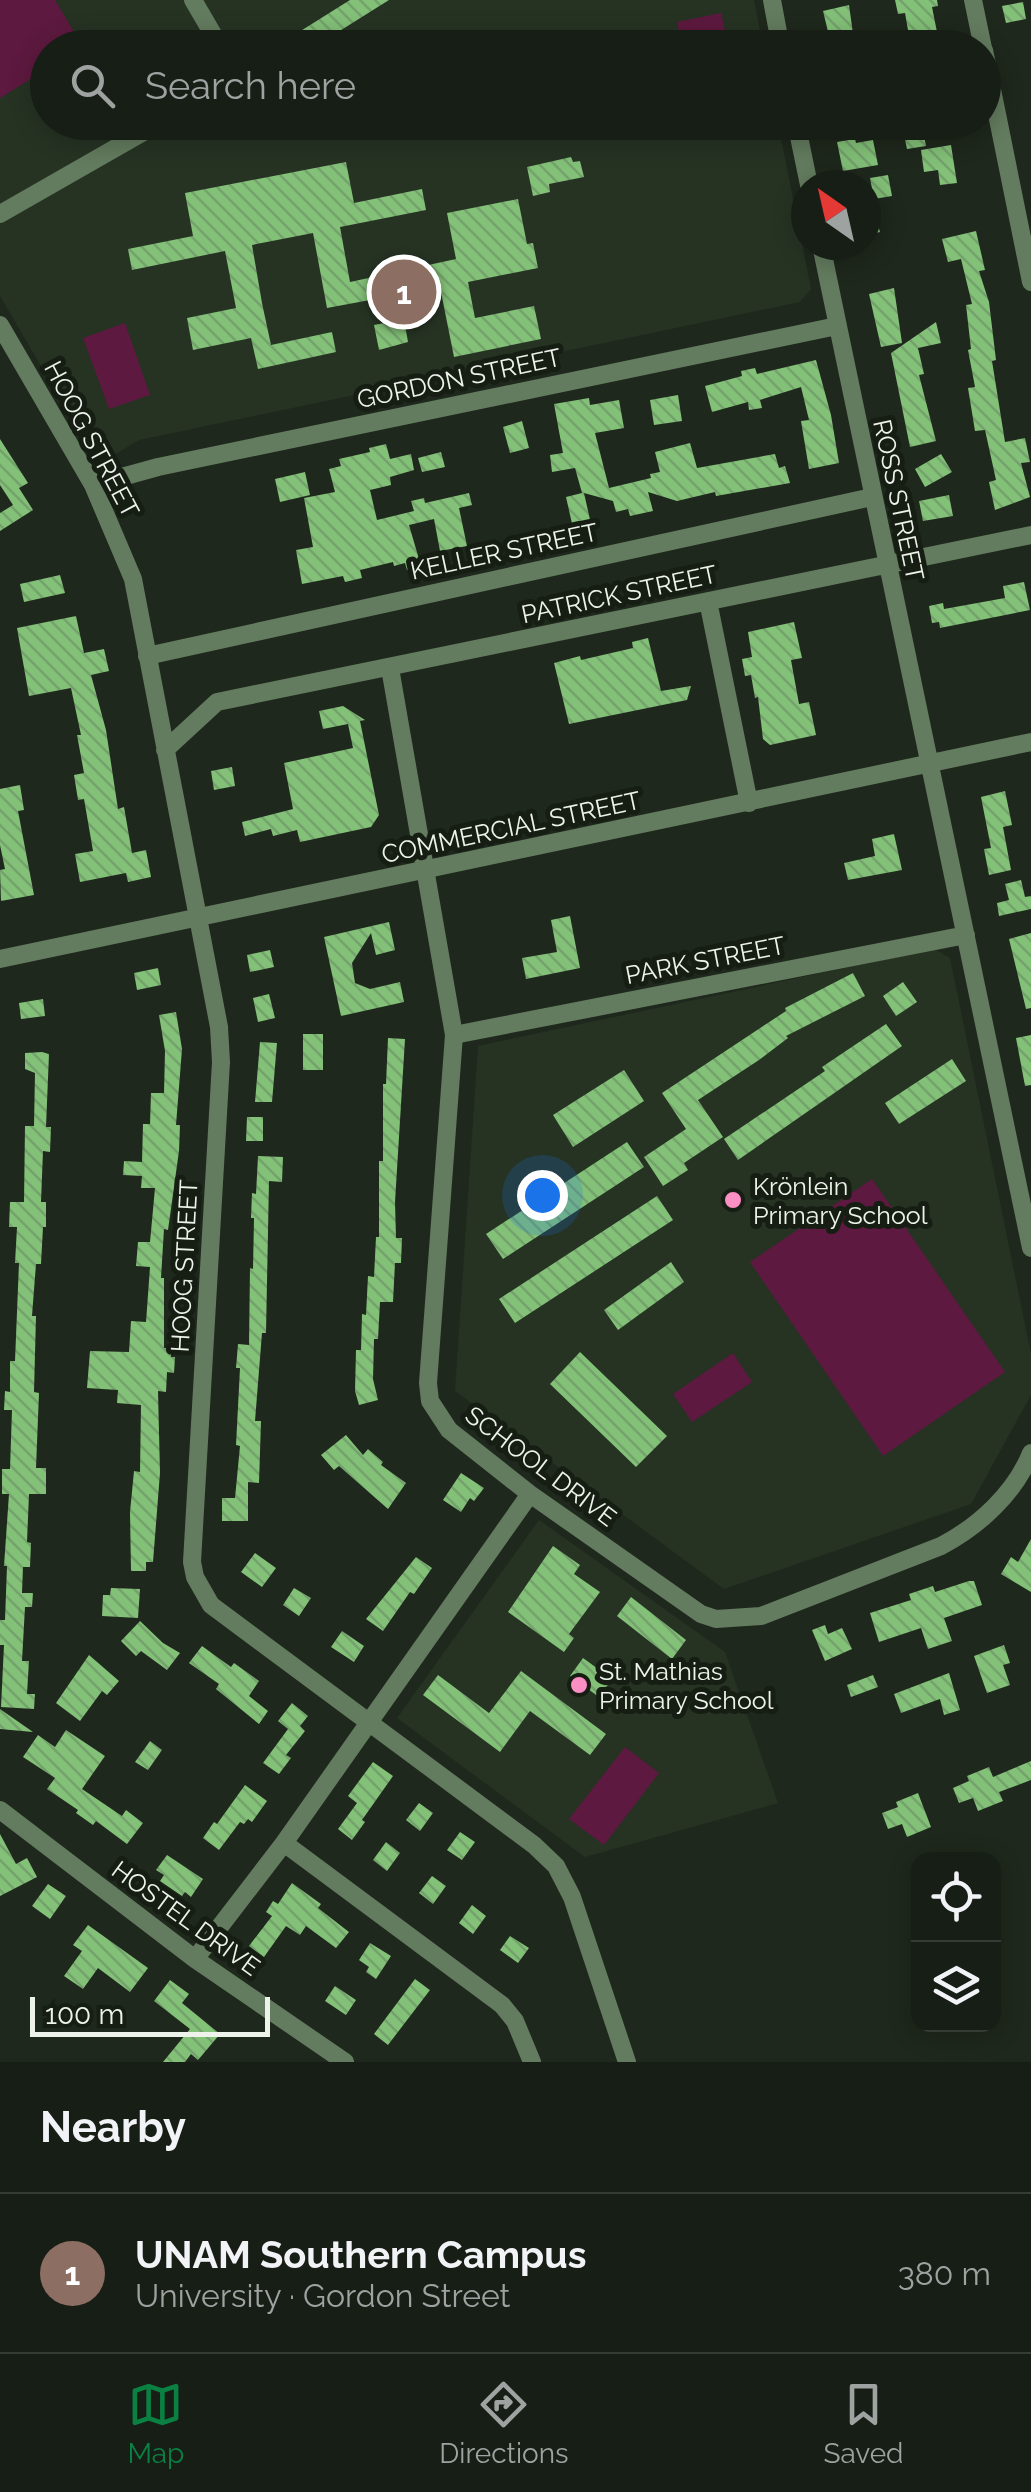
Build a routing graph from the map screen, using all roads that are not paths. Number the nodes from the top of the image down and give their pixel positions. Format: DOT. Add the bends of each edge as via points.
graph roads {
  1 [pos="193,0"];
  2 [pos="772,0"];
  3 [pos="973,0"];
  4 [pos="210,30"];
  5 [pos="778,30"];
  6 [pos="979,30"];
  7 [pos="1001,136"];
  8 [pos="130,140"];
  9 [pos="800,140"];
  10 [pos="806,170"];
  11 [pos="0,214"];
  12 [pos="824,260"];
  13 [pos="1031,282"];
  14 [pos="0,325"];
  15 [pos="837,326"];
  16 [pos="93,486"];
  17 [pos="872,497"];
  18 [pos="1031,535"];
  19 [pos="886,565"];
  20 [pos="708,601"];
  21 [pos="147,656"];
  22 [pos="390,668"];
  23 [pos="1031,742"];
  24 [pos="165,750"];
  25 [pos="930,765"];
  26 [pos="749,804"];
  27 [pos="425,870"];
  28 [pos="196,916"];
  29 [pos="966,935"];
  30 [pos="0,959"];
  31 [pos="454,1035"];
  32 [pos="1031,1248"];
  33 [pos="1029,1465"];
  34 [pos="530,1494"];
  35 [pos="368,1721"];
  36 [pos="0,1810"];
  37 [pos="284,1843"];
  38 [pos="195,1959"];
  39 [pos="346,2062"];
  40 [pos="532,2062"];
  41 [pos="627,2062"];
  1 -- 4 [label="street"];
  2 -- 5 [label="street"];
  3 -- 6 [label="street"];
  7 -- 13 [label="street"];
  8 -- 11 [label="street"];
  9 -- 10 [label="street"];
  12 -- 15 [label="street, ROSS STREET"];
  14 -- 16 [label="street, HOOG STREET"];
  15 -- 16 [label="street, GORDON STREET"];
  15 -- 17 [label="street, ROSS STREET"];
  16 -- 21 [label="street, HOOG STREET" via="133,579"];
  17 -- 19 [label="street, ROSS STREET"];
  17 -- 21 [label="street, KELLER STREET"];
  18 -- 19 [label="street, PATRICK STREET"];
  19 -- 20 [label="street, PATRICK STREET"];
  19 -- 25 [label="street, ROSS STREET"];
  20 -- 22 [label="street, PATRICK STREET"];
  20 -- 26 [label="street"];
  21 -- 24 [label="street, HOOG STREET"];
  22 -- 24 [label="street, PATRICK STREET" via="217,702"];
  22 -- 27 [label="street, SCHOOL DRIVE"];
  23 -- 25 [label="street, COMMERCIAL STREET"];
  24 -- 28 [label="street, HOOG STREET"];
  25 -- 26 [label="street, COMMERCIAL STREET"];
  25 -- 29 [label="street"];
  26 -- 27 [label="street, COMMERCIAL STREET"];
  27 -- 28 [label="street, COMMERCIAL STREET"];
  27 -- 31 [label="street, SCHOOL DRIVE"];
  28 -- 30 [label="street, COMMERCIAL STREET"];
  28 -- 35 [label="street, HOOG STREET" via="220,1026 221,1062 194,1577 211,1605"];
  29 -- 31 [label="street, PARK STREET"];
  29 -- 32 [label="street"];
  31 -- 34 [label="street, SCHOOL DRIVE" via="430,1401 450,1430"];
  33 -- 34 [label="street, SCHOOL DRIVE" via="959,1537 742,1619 701,1614"];
  34 -- 35 [label="street"];
  35 -- 37 [label="street"];
  35 -- 41 [label="street, HOOG STREET" via="556,1866"];
  36 -- 38 [label="street, HOSTEL DRIVE"];
  37 -- 38 [label="street"];
  37 -- 40 [label="street" via="502,2005"];
  38 -- 39 [label="street, HOSTEL DRIVE"];
}
